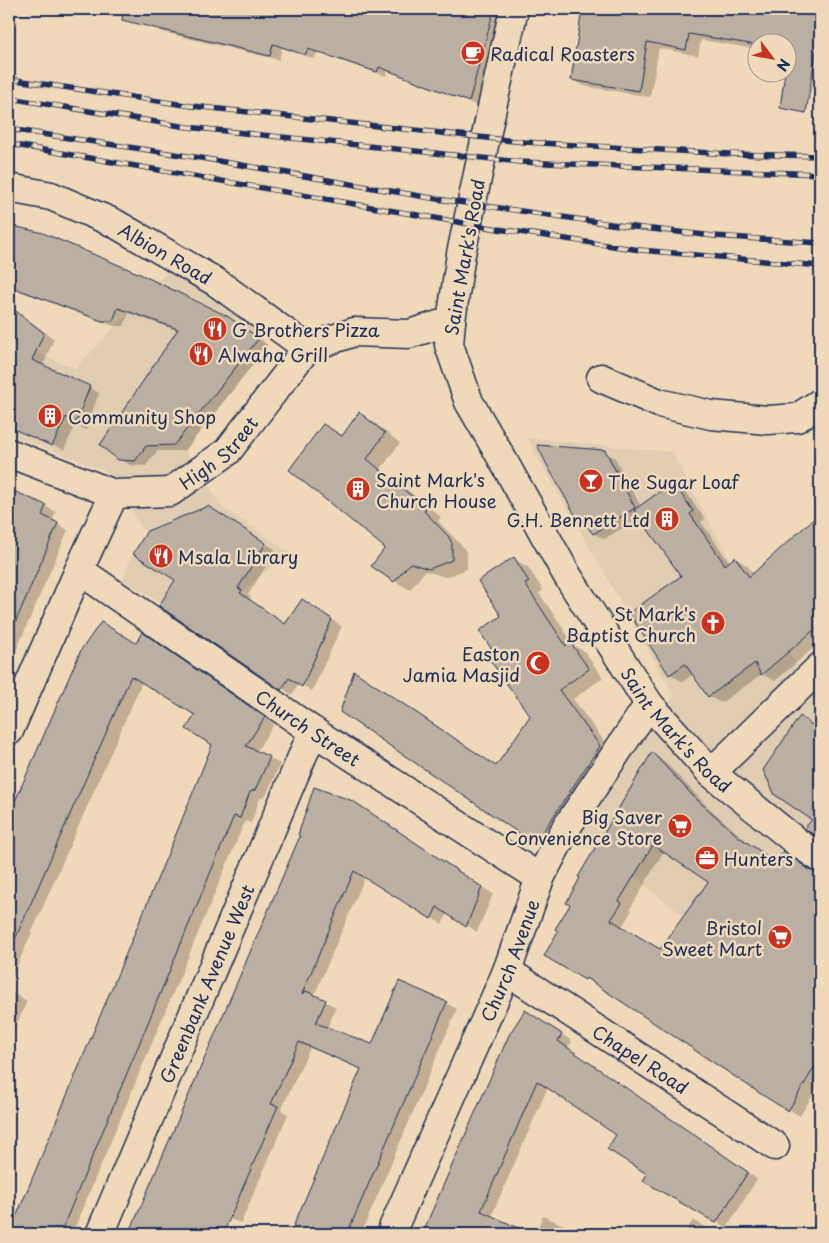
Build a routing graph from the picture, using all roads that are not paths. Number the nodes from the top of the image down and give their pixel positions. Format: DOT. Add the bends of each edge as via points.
graph roads {
  1 [pos="514,9"];
  2 [pos="9,188"];
  3 [pos="451,321"];
  4 [pos="307,348"];
  5 [pos="601,378"];
  6 [pos="820,403"];
  7 [pos="9,453"];
  8 [pos="114,494"];
  9 [pos="79,570"];
  10 [pos="820,667"];
  11 [pos="649,704"];
  12 [pos="9,731"];
  13 [pos="313,731"];
  14 [pos="712,773"];
  15 [pos="820,858"];
  16 [pos="540,878"];
  17 [pos="508,971"];
  18 [pos="775,1146"];
  19 [pos="393,1228"];
  20 [pos="100,1234"];
  1 -- 3 [label="street, Saint Mark's Road" via="461,254"];
  2 -- 4 [label="street, Albion Road" via="52,196 114,223 216,282"];
  3 -- 4 [label="street" via="408,334 354,332"];
  3 -- 11 [label="street, Saint Mark's Road" via="449,345 468,402 567,575"];
  4 -- 8 [label="street, High Street" via="227,452 170,492"];
  5 -- 6 [label="street" via="660,403 711,415 768,420 797,418"];
  7 -- 8 [label="street"];
  8 -- 9 [label="street"];
  9 -- 12 [label="street"];
  9 -- 13 [label="street, Church Street"];
  10 -- 14 [label="street"];
  11 -- 14 [label="street, Saint Mark's Road"];
  11 -- 16 [label="street, Church Avenue" via="566,828"];
  13 -- 16 [label="street, Church Street"];
  13 -- 20 [label="street, Greenbank Avenue West"];
  14 -- 15 [label="street, Saint Mark's Road"];
  16 -- 17 [label="street, Church Avenue"];
  17 -- 18 [label="street, Chapel Road"];
  17 -- 19 [label="street, Church Avenue"];
}
